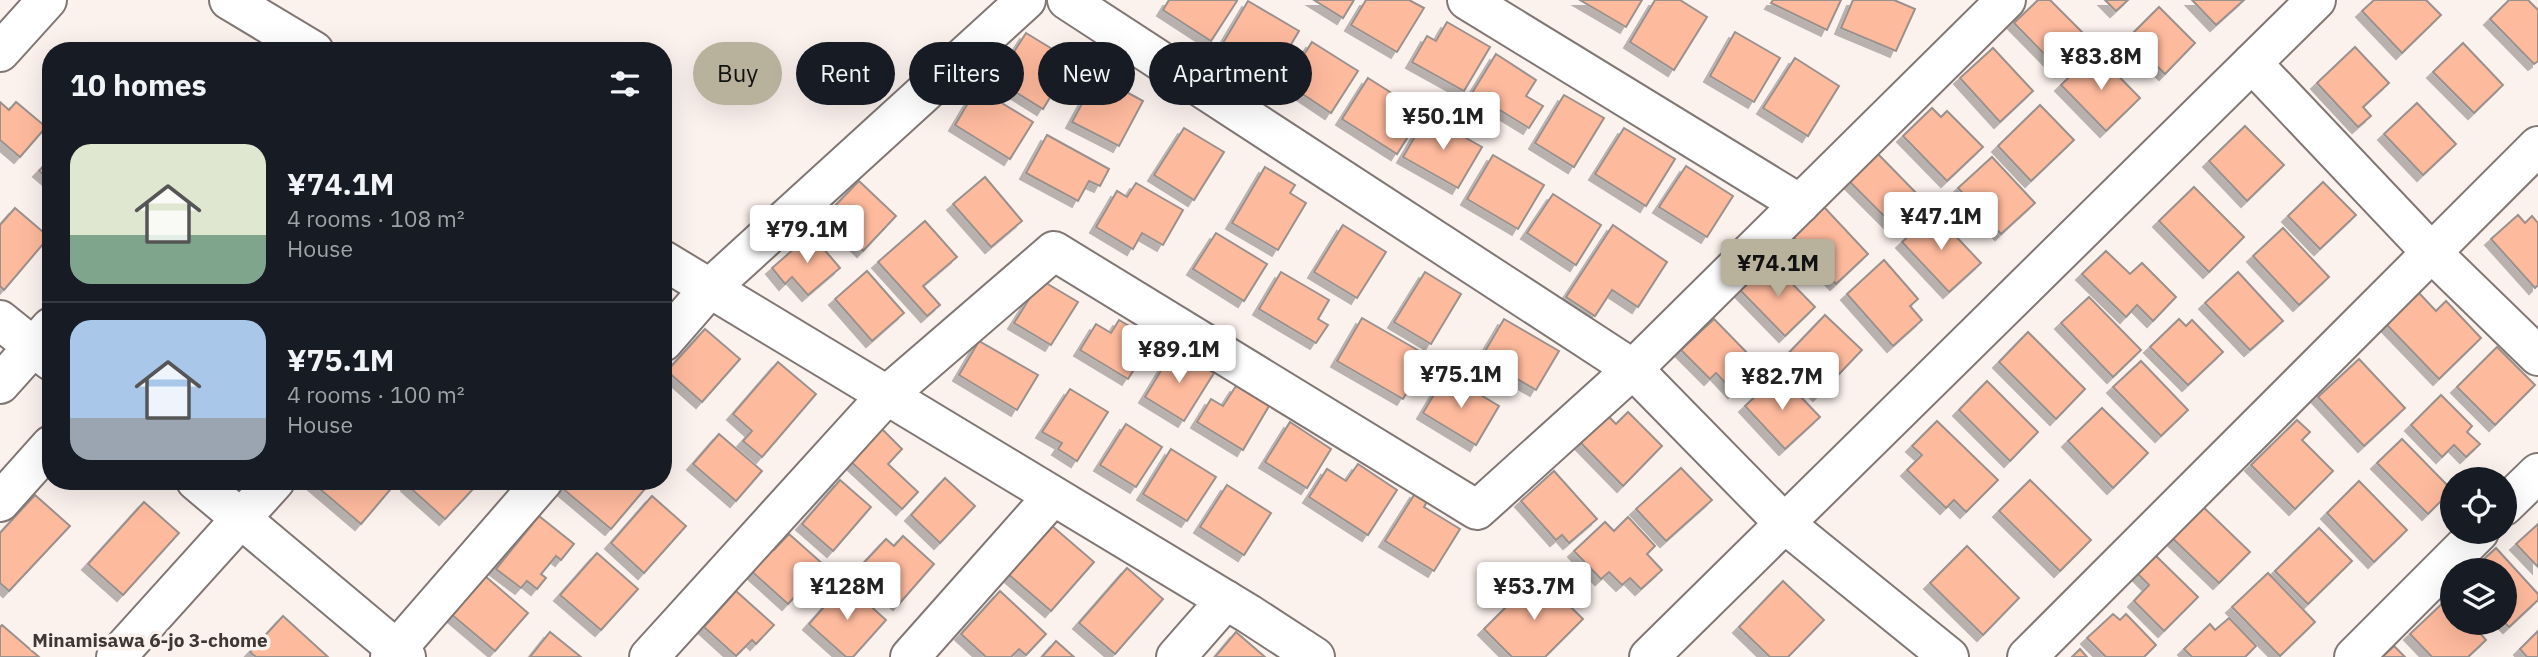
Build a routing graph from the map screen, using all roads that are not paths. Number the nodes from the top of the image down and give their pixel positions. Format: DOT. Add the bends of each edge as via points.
graph roads {
  1 [pos="47,0"];
  2 [pos="229,0"];
  3 [pos="1026,0"];
  4 [pos="1067,0"];
  5 [pos="1467,0"];
  6 [pos="2316,0"];
  7 [pos="1989,4"];
  8 [pos="294,42"];
  9 [pos="0,52"];
  10 [pos="2252,63"];
  11 [pos="2538,146"];
  12 [pos="1800,204"];
  13 [pos="2431,252"];
  14 [pos="672,265"];
  15 [pos="710,288"];
  16 [pos="0,320"];
  17 [pos="672,332"];
  18 [pos="42,343"];
  19 [pos="42,348"];
  20 [pos="2538,356"];
  21 [pos="1633,369"];
  22 [pos="0,384"];
  23 [pos="886,396"];
  24 [pos="42,455"];
  25 [pos="2538,473"];
  26 [pos="207,490"];
  27 [pos="267,490"];
  28 [pos="535,490"];
  29 [pos="2517,493"];
  30 [pos="1053,496"];
  31 [pos="0,502"];
  32 [pos="242,519"];
  33 [pos="1785,524"];
  34 [pos="2467,544"];
  35 [pos="1226,600"];
  36 [pos="397,654"];
  37 [pos="116,657"];
  38 [pos="649,657"];
  39 [pos="910,657"];
  40 [pos="1176,657"];
  41 [pos="1315,657"];
  42 [pos="1649,657"];
  43 [pos="1949,657"];
  44 [pos="2028,657"];
  45 [pos="2354,657"];
  1 -- 9 [label="street"];
  2 -- 8 [label="street"];
  3 -- 15 [label="street"];
  4 -- 21 [label="street"];
  5 -- 12 [label="street"];
  6 -- 10 [label="street"];
  7 -- 12 [label="street"];
  10 -- 13 [label="street"];
  10 -- 33 [label="street"];
  11 -- 13 [label="street"];
  12 -- 21 [label="street"];
  13 -- 20 [label="street"];
  13 -- 44 [label="street"];
  14 -- 15 [label="street"];
  15 -- 17 [label="street"];
  15 -- 23 [label="street"];
  16 -- 18 [label="street"];
  19 -- 22 [label="street"];
  21 -- 23 [label="street" via="1477,510 1054,251"];
  21 -- 33 [label="street"];
  23 -- 30 [label="street"];
  23 -- 38 [label="street"];
  24 -- 31 [label="street"];
  25 -- 29 [label="street"];
  26 -- 32 [label="street"];
  27 -- 32 [label="street"];
  28 -- 36 [label="street"];
  30 -- 35 [label="street"];
  30 -- 39 [label="street"];
  32 -- 36 [label="street"];
  32 -- 37 [label="street"];
  33 -- 42 [label="street"];
  33 -- 43 [label="street"];
  34 -- 45 [label="street"];
  35 -- 40 [label="street"];
  35 -- 41 [label="street"];
}
